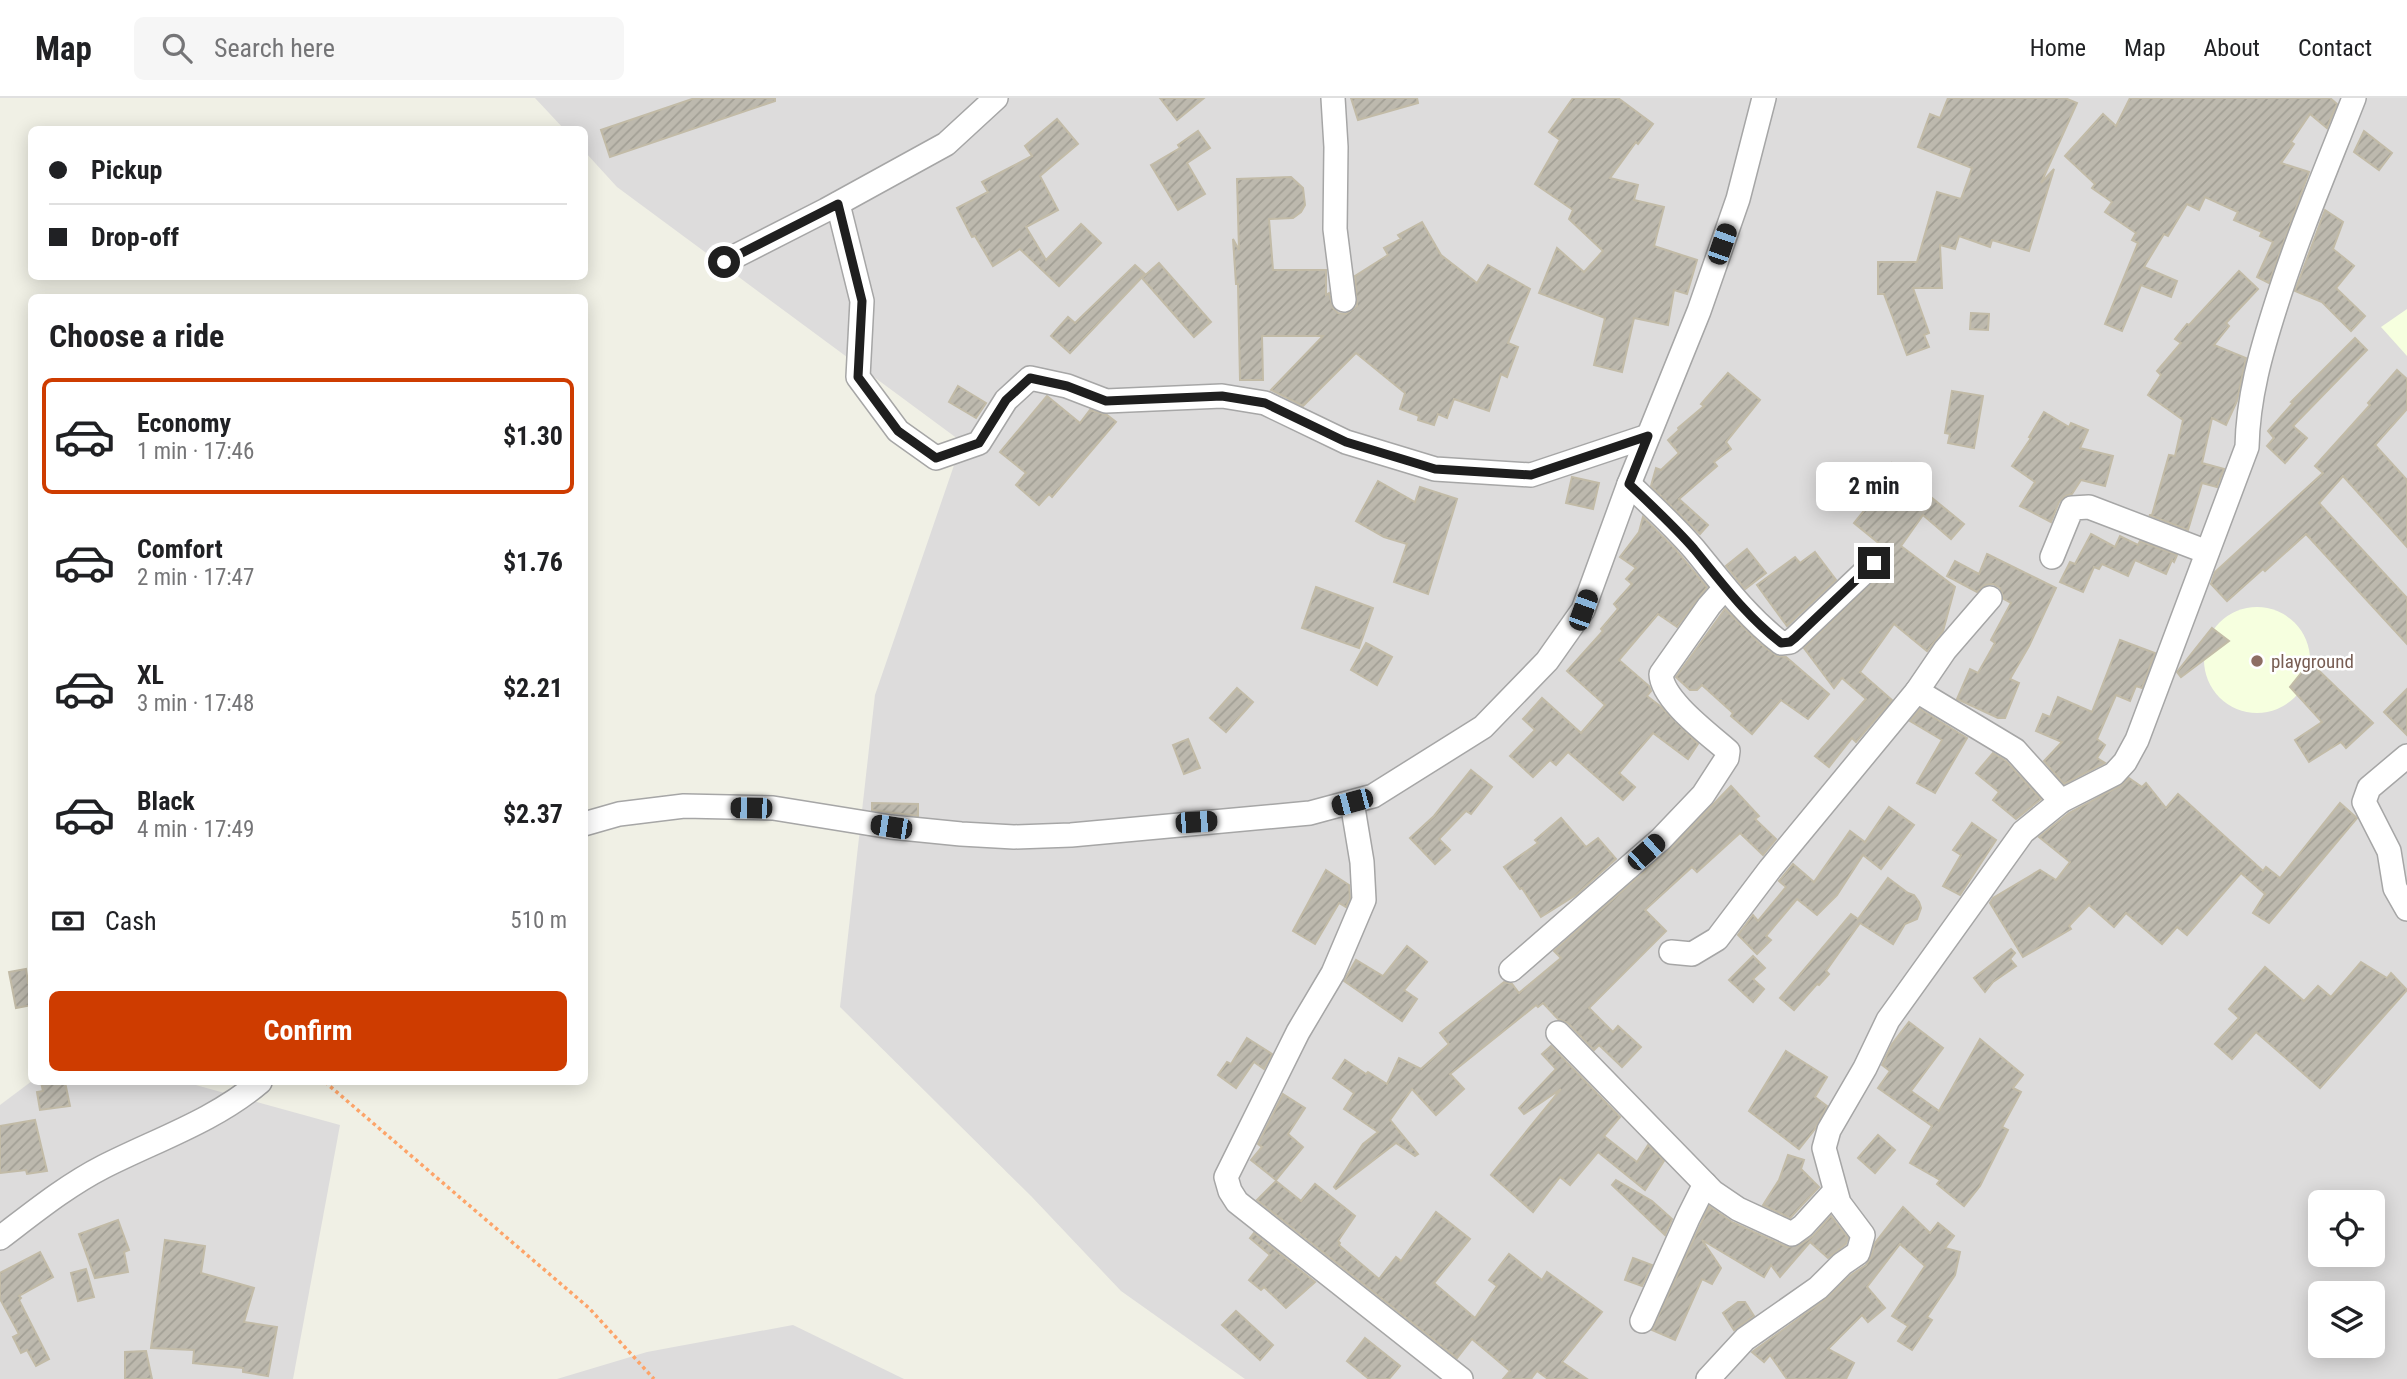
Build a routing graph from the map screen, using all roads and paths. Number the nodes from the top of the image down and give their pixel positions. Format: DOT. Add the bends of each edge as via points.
graph roads {
  1 [pos="996,98"];
  2 [pos="1333,98"];
  3 [pos="1764,98"];
  4 [pos="2354,98"];
  5 [pos="838,204"];
  6 [pos="724,262"];
  7 [pos="1344,300"];
  8 [pos="1648,436"];
  9 [pos="1629,484"];
  10 [pos="2207,552"];
  11 [pos="2052,557"];
  12 [pos="1874,563"];
  13 [pos="1724,589"];
  14 [pos="1990,598"];
  15 [pos="1917,691"];
  16 [pos="2407,756"];
  17 [pos="2061,801"];
  18 [pos="1352,802"];
  19 [pos="588,823"];
  20 [pos="2407,909"];
  21 [pos="1671,952"];
  22 [pos="1511,970"];
  23 [pos="1558,1032"];
  24 [pos="256,1085"];
  25 [pos="329,1085"];
  26 [pos="1705,1184"];
  27 [pos="1835,1191"];
  28 [pos="2,1232"];
  29 [pos="1642,1321"];
  30 [pos="654,1379"];
  31 [pos="1461,1379"];
  32 [pos="1708,1379"];
  1 -- 5 [label="street" via="946,144"];
  2 -- 7 [label="street" via="1335,229"];
  3 -- 8 [label="street" via="1738,199"];
  4 -- 10 [label="street" via="2290,261 2250,396 2247,447"];
  5 -- 6 [label="street"];
  5 -- 8 [label="street" via="862,301 858,377 898,431 936,458 979,443 1006,400 1030,378 1106,401 1222,396 1265,403 1346,442 1435,469 1531,475"];
  8 -- 9 [label="street"];
  9 -- 13 [label="street" via="1693,548"];
  9 -- 18 [label="street" via="1583,610 1547,661 1483,727 1373,796"];
  10 -- 11 [label="street" via="2089,507 2072,508"];
  10 -- 17 [label="street" via="2125,762 2114,774"];
  12 -- 13 [label="street" via="1790,642 1781,643 1757,625"];
  13 -- 22 [label="street" via="1661,674 1672,698 1728,751 1727,758 1703,795 1661,839"];
  14 -- 15 [label="street"];
  15 -- 17 [label="street" via="2015,750"];
  15 -- 21 [label="street" via="1717,939 1692,954"];
  16 -- 20 [label="street" via="2369,788 2364,802 2389,851 2395,888"];
  17 -- 27 [label="street" via="2023,832 1888,1020 1829,1130 1824,1149"];
  18 -- 19 [label="street" via="1310,813 1014,837 891,827 773,808 684,806"];
  18 -- 31 [label="street" via="1364,900 1333,973 1298,1032 1226,1177 1237,1202"];
  23 -- 26 [label="street"];
  24 -- 28 [label="street" via="217,1112 100,1168"];
  25 -- 30 [label="path" via="589,1308"];
  26 -- 27 [label="street" via="1738,1209 1792,1234"];
  26 -- 29 [label="street"];
  27 -- 32 [label="street" via="1863,1235 1858,1253 1818,1288 1745,1339"];
}
